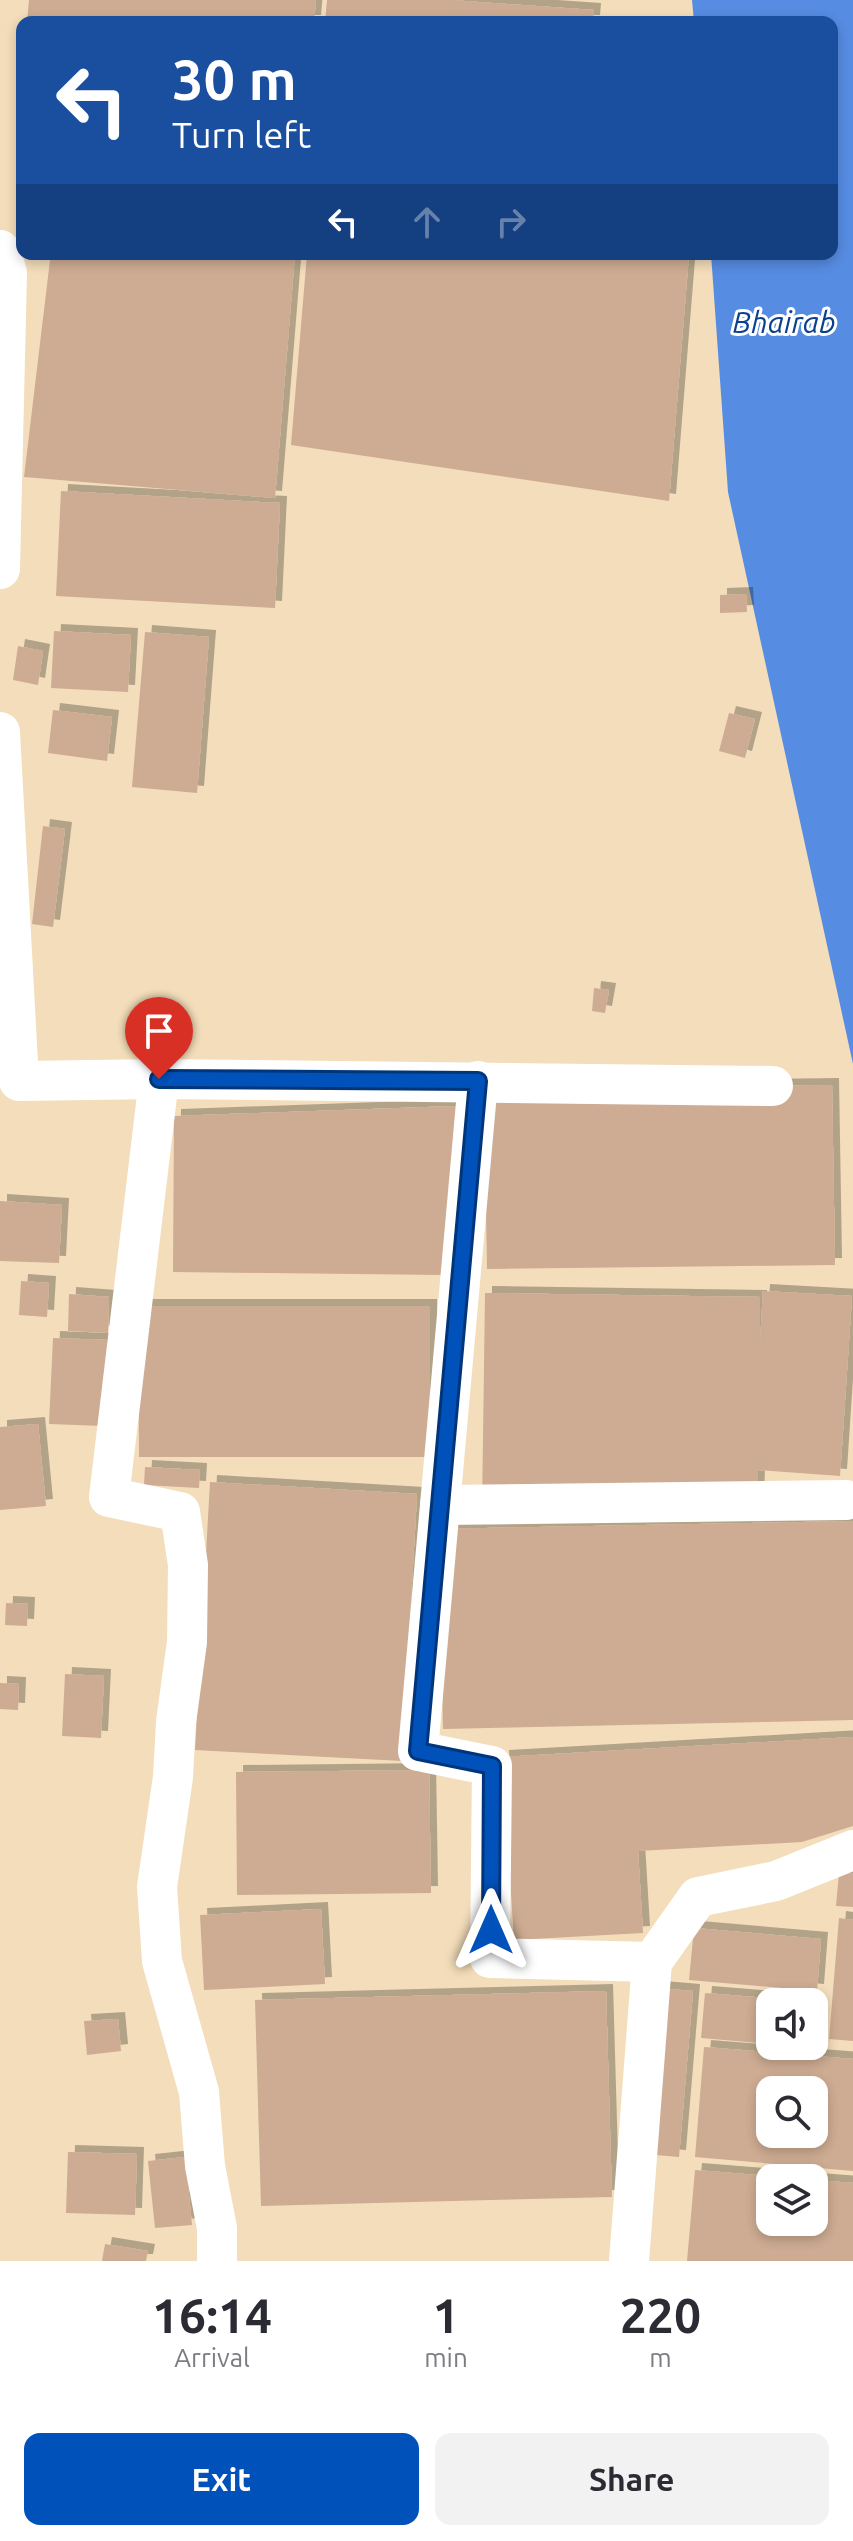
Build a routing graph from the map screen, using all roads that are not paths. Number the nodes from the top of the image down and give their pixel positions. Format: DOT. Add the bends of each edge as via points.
graph roads {
  1 [pos="0,250"];
  2 [pos="0,569"];
  3 [pos="0,732"];
  4 [pos="159,1079"];
  5 [pos="478,1081"];
  6 [pos="773,1086"];
  7 [pos="846,1500"];
  8 [pos="440,1505"];
  9 [pos="853,1850"];
  10 [pos="652,1962"];
  11 [pos="217,2261"];
  12 [pos="629,2261"];
  1 -- 2 [label="street" via="7,273"];
  3 -- 4 [label="street" via="19,1081"];
  4 -- 5 [label="street"];
  4 -- 11 [label="street" via="109,1497 180,1512 188,1565 187,1642 157,1887 162,1961 199,2092"];
  5 -- 6 [label="street"];
  5 -- 8 [label="street"];
  7 -- 8 [label="street"];
  8 -- 10 [label="street" via="418,1751 492,1766 490,1958"];
  9 -- 10 [label="street" via="776,1881 698,1897"];
  10 -- 12 [label="street"];
}
